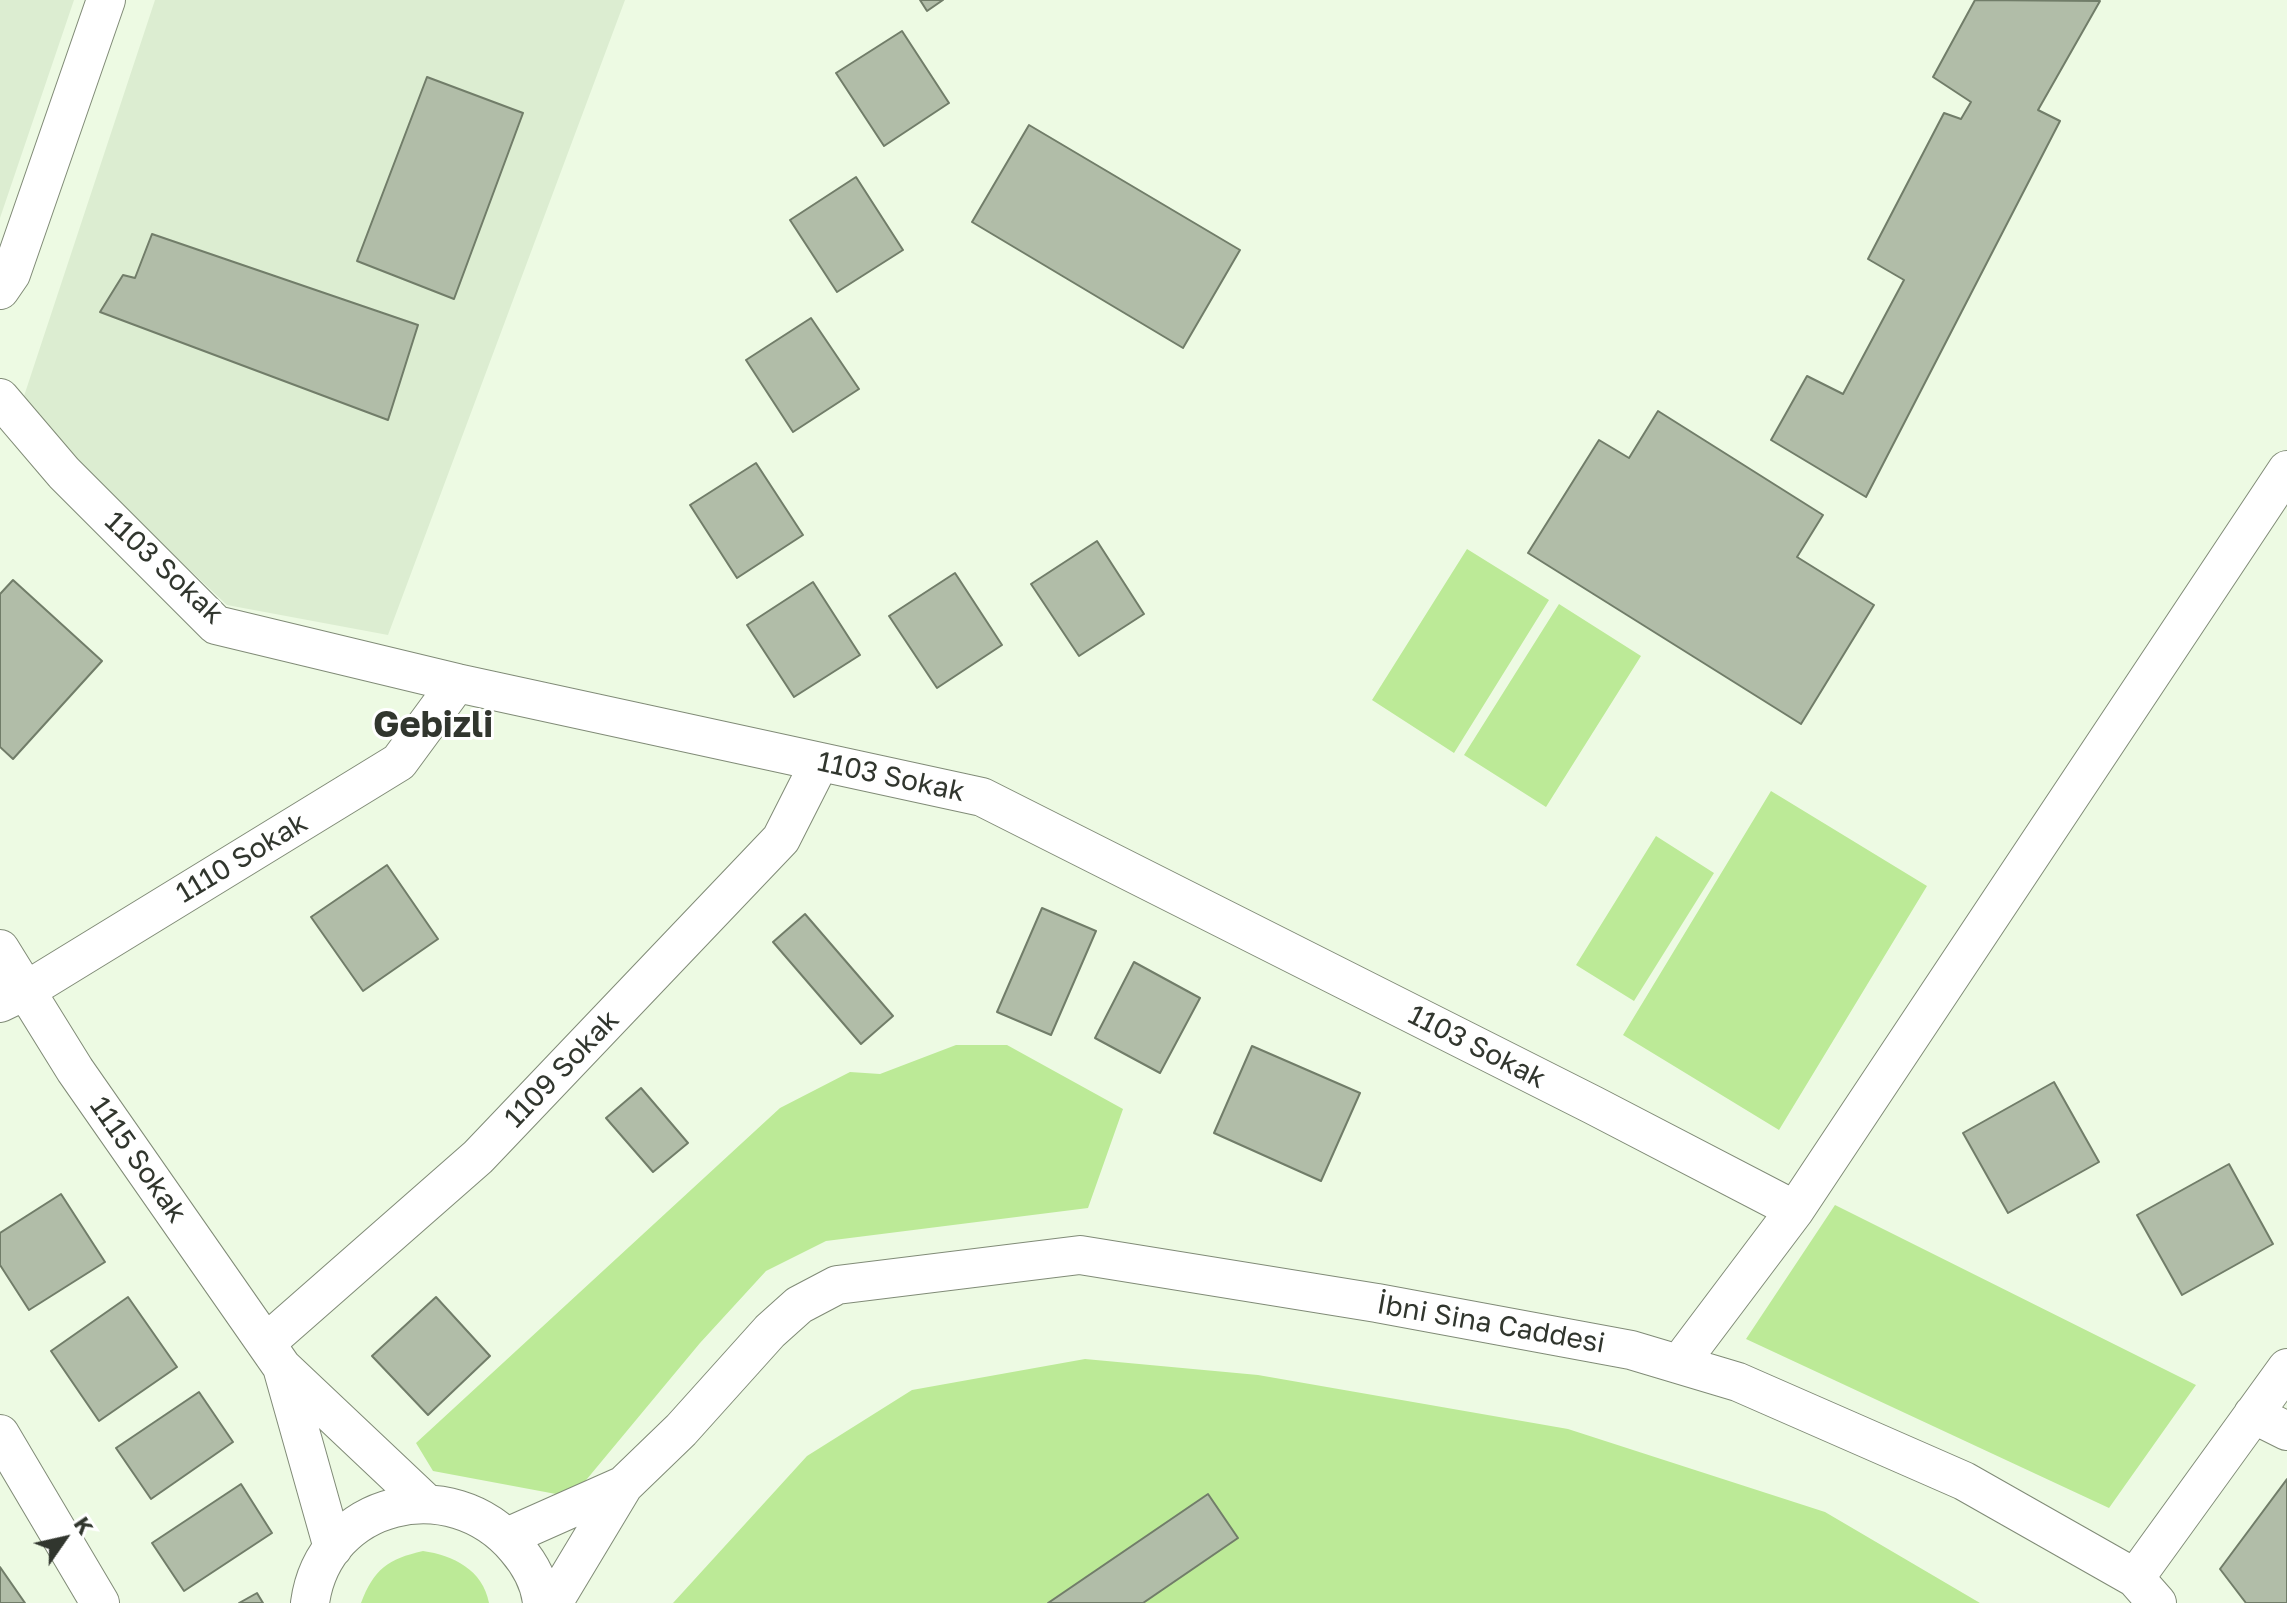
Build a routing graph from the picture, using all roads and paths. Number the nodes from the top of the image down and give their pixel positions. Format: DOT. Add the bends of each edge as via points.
graph roads {
  1 [pos="106,0"];
  2 [pos="0,290"];
  3 [pos="0,398"];
  4 [pos="2287,470"];
  5 [pos="457,683"];
  6 [pos="820,762"];
  7 [pos="0,949"];
  8 [pos="13,996"];
  9 [pos="1795,1210"];
  10 [pos="274,1355"];
  11 [pos="1679,1364"];
  12 [pos="2287,1368"];
  13 [pos="2253,1414"];
  14 [pos="2287,1431"];
  15 [pos="0,1434"];
  16 [pos="624,1485"];
  17 [pos="426,1503"];
  18 [pos="507,1537"];
  19 [pos="333,1548"];
  20 [pos="2146,1591"];
  21 [pos="100,1603"];
  22 [pos="310,1603"];
  23 [pos="542,1603"];
  24 [pos="553,1603"];
  1 -- 2 [label="street" via="11,274"];
  3 -- 5 [label="street, 1103 Sokak" via="64,473 216,625"];
  4 -- 9 [label="street"];
  5 -- 6 [label="street, 1103 Sokak"];
  5 -- 8 [label="street, 1110 Sokak" via="399,762"];
  6 -- 9 [label="street, 1103 Sokak" via="982,797"];
  6 -- 10 [label="street, 1109 Sokak" via="781,839 478,1157"];
  7 -- 8 [label="street, 1115 Sokak"];
  8 -- 10 [label="street, 1115 Sokak" via="75,1070"];
  9 -- 11 [label="street"];
  10 -- 17 [label="street, 1115 Sokak"];
  10 -- 19 [label="street, 1115 Sokak"];
  11 -- 16 [label="street, İbni Sina Caddesi" via="1631,1350 1407,1308 1080,1255 837,1285 799,1305 770,1331"];
  11 -- 20 [label="street, İbni Sina Caddesi" via="1738,1382 1964,1481"];
  12 -- 13 [label="street, İbni Sina Caddesi"];
  13 -- 14 [label="street"];
  13 -- 20 [label="street, İbni Sina Caddesi"];
  15 -- 21 [label="street"];
  16 -- 18 [label="street, İbni Sina Caddesi"];
  16 -- 24 [label="street, İbni Sina Caddesi"];
  17 -- 18 [label="street" via="469,1511"];
  17 -- 19 [label="street" via="392,1507 358,1524"];
  18 -- 23 [label="street" via="528,1561"];
  19 -- 22 [label="street"];
}
